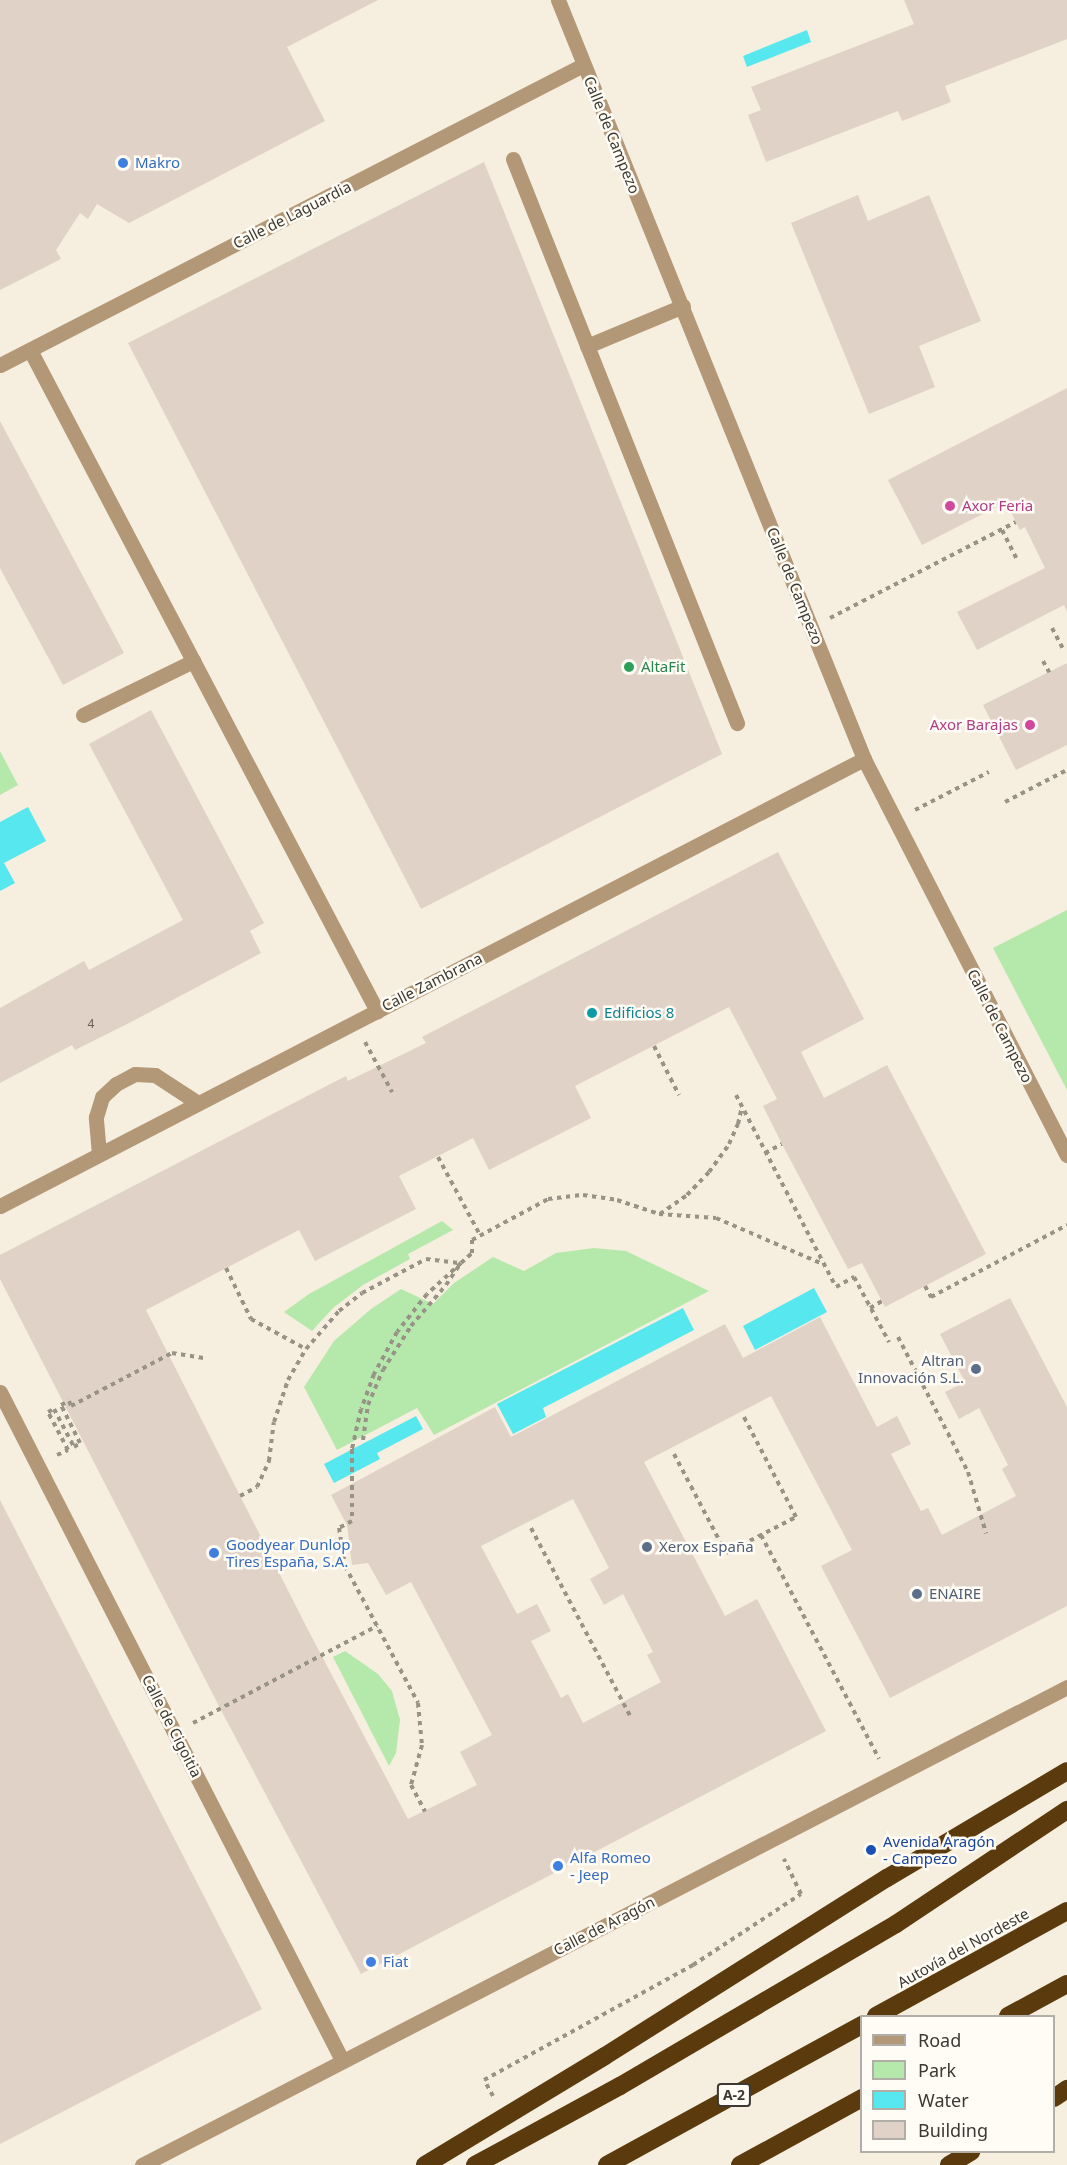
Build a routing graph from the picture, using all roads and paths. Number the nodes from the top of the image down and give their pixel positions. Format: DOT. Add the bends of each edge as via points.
graph roads {
  1 [pos="558,0"];
  2 [pos="583,65"];
  3 [pos="513,159"];
  4 [pos="682,306"];
  5 [pos="587,346"];
  6 [pos="30,350"];
  7 [pos="0,365"];
  8 [pos="1016,522"];
  9 [pos="1002,530"];
  10 [pos="1017,560"];
  11 [pos="812,627"];
  12 [pos="1052,628"];
  13 [pos="1064,651"];
  14 [pos="193,661"];
  15 [pos="1043,661"];
  16 [pos="1049,672"];
  17 [pos="83,714"];
  18 [pos="737,723"];
  19 [pos="864,759"];
  20 [pos="1067,770"];
  21 [pos="990,772"];
  22 [pos="1005,802"];
  23 [pos="895,820"];
  24 [pos="377,1011"];
  25 [pos="359,1031"];
  26 [pos="654,1046"];
  27 [pos="392,1092"];
  28 [pos="679,1095"];
  29 [pos="736,1095"];
  30 [pos="198,1103"];
  31 [pos="742,1106"];
  32 [pos="782,1144"];
  33 [pos="765,1153"];
  34 [pos="99,1154"];
  35 [pos="1067,1155"];
  36 [pos="438,1157"];
  37 [pos="0,1206"];
  38 [pos="659,1214"];
  39 [pos="1067,1225"];
  40 [pos="480,1235"];
  41 [pos="461,1263"];
  42 [pos="825,1265"];
  43 [pos="226,1268"];
  44 [pos="925,1286"];
  45 [pos="882,1301"];
  46 [pos="870,1308"];
  47 [pos="898,1337"];
  48 [pos="889,1342"];
  49 [pos="306,1349"];
  50 [pos="204,1358"];
  51 [pos="0,1392"];
  52 [pos="744,1417"];
  53 [pos="363,1440"];
  54 [pos="674,1454"];
  55 [pos="50,1459"];
  56 [pos="240,1496"];
  57 [pos="531,1528"];
  58 [pos="986,1533"];
  59 [pos="761,1535"];
  60 [pos="377,1626"];
  61 [pos="1067,1687"];
  62 [pos="631,1718"];
  63 [pos="187,1726"];
  64 [pos="880,1762"];
  65 [pos="1067,1771"];
  66 [pos="1067,1810"];
  67 [pos="424,1811"];
  68 [pos="775,1838"];
  69 [pos="1067,1911"];
  70 [pos="693,1965"];
  71 [pos="1067,1984"];
  72 [pos="878,2015"];
  73 [pos="1010,2015"];
  74 [pos="860,2026"];
  75 [pos="342,2060"];
  76 [pos="860,2099"];
  77 [pos="968,2153"];
  78 [pos="142,2165"];
  79 [pos="425,2165"];
  80 [pos="475,2165"];
  81 [pos="607,2165"];
  82 [pos="740,2165"];
  83 [pos="949,2165"];
  1 -- 2 [label="street, Calle de Campezo"];
  2 -- 4 [label="street, Calle de Campezo"];
  2 -- 6 [label="street, Calle de Laguardia"];
  3 -- 5 [label="street"];
  4 -- 5 [label="street"];
  4 -- 11 [label="street, Calle de Campezo"];
  5 -- 18 [label="street"];
  6 -- 7 [label="street, Calle de Laguardia"];
  6 -- 14 [label="street"];
  8 -- 9 [label="path"];
  9 -- 10 [label="path"];
  9 -- 11 [label="path"];
  11 -- 19 [label="street, Calle de Campezo"];
  12 -- 13 [label="path"];
  14 -- 17 [label="street"];
  14 -- 24 [label="street"];
  15 -- 16 [label="path"];
  19 -- 23 [label="street, Calle de Campezo"];
  19 -- 24 [label="street, Calle Zambrana"];
  20 -- 22 [label="path"];
  21 -- 23 [label="path"];
  23 -- 35 [label="street, Calle de Campezo"];
  24 -- 30 [label="street, Calle Zambrana"];
  25 -- 27 [label="path"];
  26 -- 28 [label="path"];
  29 -- 31 [label="path"];
  30 -- 34 [label="street, Calle Zambrana"];
  30 -- 34 [label="street" via="154,1075 135,1074 102,1097 96,1117"];
  31 -- 33 [label="path"];
  31 -- 38 [label="path" via="729,1144 708,1172 687,1195"];
  32 -- 33 [label="path"];
  33 -- 42 [label="path"];
  34 -- 37 [label="street, Calle Zambrana"];
  36 -- 40 [label="path"];
  38 -- 40 [label="path" via="617,1200 583,1196 548,1199"];
  38 -- 42 [label="path" via="716,1218"];
  39 -- 44 [label="path" via="931,1297"];
  40 -- 41 [label="path" via="471,1240 472,1253"];
  41 -- 49 [label="path" via="426,1258 362,1293 339,1311"];
  41 -- 53 [label="path" via="411,1326 383,1370 368,1405"];
  41 -- 60 [label="path" via="441,1280 397,1332 367,1391 352,1449 352,1521 339,1528 345,1566"];
  42 -- 46 [label="path" via="836,1287 854,1277"];
  43 -- 49 [label="path" via="251,1318"];
  45 -- 46 [label="path"];
  46 -- 48 [label="path"];
  47 -- 58 [label="path" via="968,1472"];
  49 -- 56 [label="path" via="288,1380 274,1422 269,1461 257,1487"];
  50 -- 55 [label="path" via="172,1353 71,1406 69,1401 61,1405 80,1443 74,1447 54,1409 48,1412 68,1450"];
  51 -- 75 [label="street, Calle de Cigoitia"];
  52 -- 59 [label="path" via="796,1517"];
  54 -- 59 [label="path" via="726,1553"];
  57 -- 62 [label="path"];
  59 -- 64 [label="path"];
  60 -- 63 [label="path"];
  60 -- 67 [label="path" via="418,1703 422,1745 411,1785"];
  61 -- 68 [label="street, Calle de Aragón"];
  65 -- 79 [label="highway"];
  66 -- 80 [label="highway" via="896,1924 620,2086"];
  68 -- 70 [label="path" via="801,1894"];
  68 -- 75 [label="street, Calle de Aragón"];
  69 -- 72 [label="highway, Autovía del Nordeste"];
  71 -- 73 [label="highway"];
  74 -- 81 [label="highway, A-2"];
  75 -- 78 [label="street, Calle de Aragón"];
  76 -- 82 [label="highway"];
  77 -- 83 [label="highway"];
}
